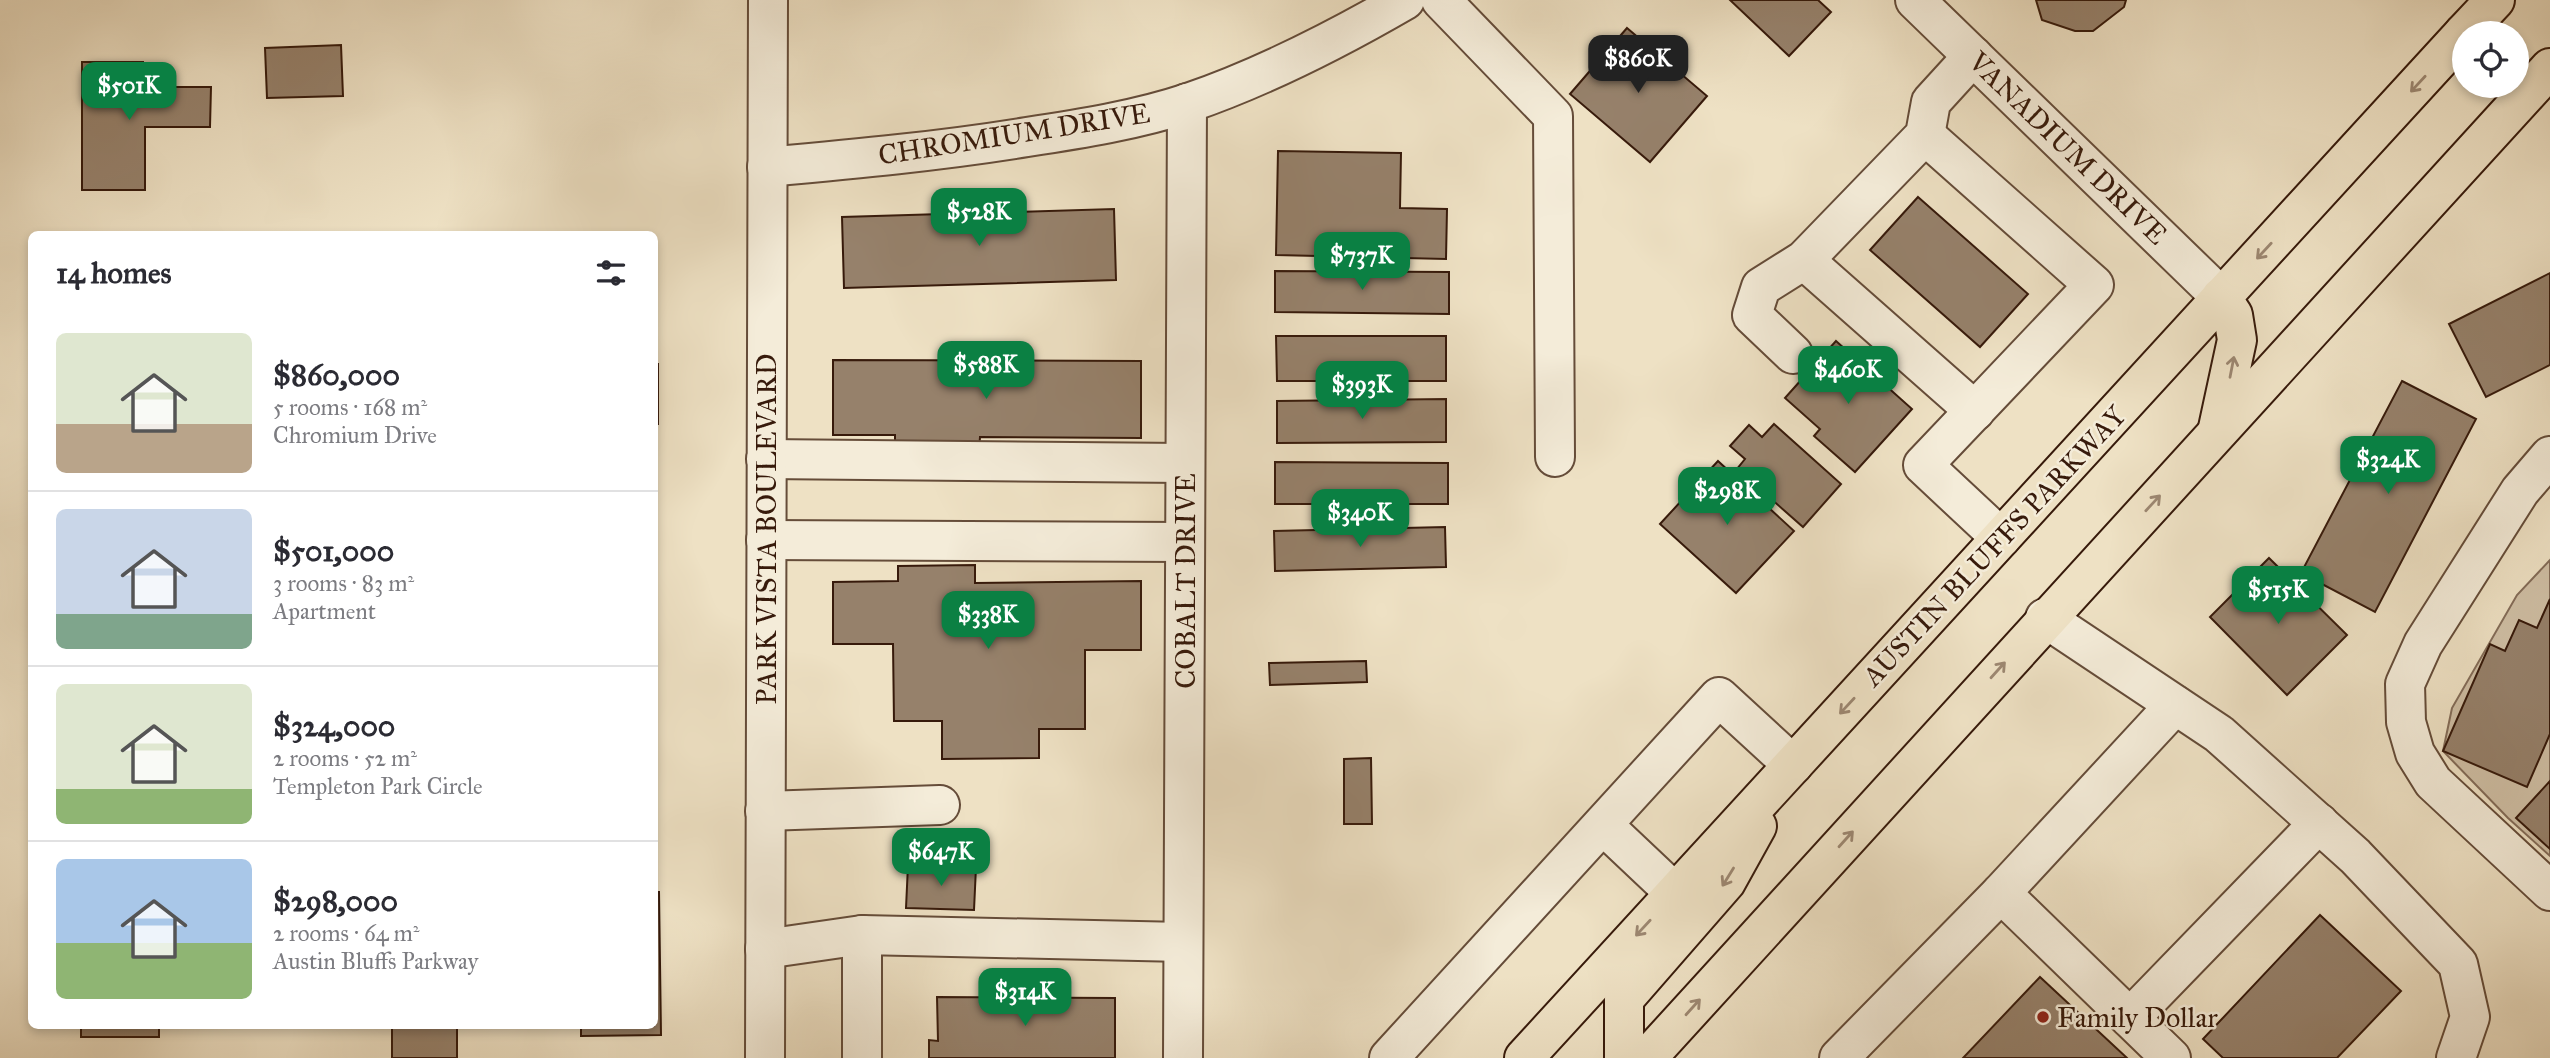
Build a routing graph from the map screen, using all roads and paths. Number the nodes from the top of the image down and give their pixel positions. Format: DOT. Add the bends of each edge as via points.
graph roads {
  1 [pos="768,0"];
  2 [pos="1405,0"];
  3 [pos="1441,0"];
  4 [pos="1915,0"];
  5 [pos="2495,0"];
  6 [pos="2475,21"];
  7 [pos="2452,46"];
  8 [pos="1973,56"];
  9 [pos="2550,68"];
  10 [pos="1187,103"];
  11 [pos="1925,135"];
  12 [pos="767,167"];
  13 [pos="1804,260"];
  14 [pos="2221,297"];
  15 [pos="1793,354"];
  16 [pos="1975,411"];
  17 [pos="2217,434"];
  18 [pos="2550,456"];
  19 [pos="1555,457"];
  20 [pos="766,459"];
  21 [pos="1185,463"];
  22 [pos="2001,538"];
  23 [pos="766,540"];
  24 [pos="1185,542"];
  25 [pos="2045,618"];
  26 [pos="2175,705"];
  27 [pos="1788,770"];
  28 [pos="940,805"];
  29 [pos="765,811"];
  30 [pos="2319,823"];
  31 [pos="1602,825"];
  32 [pos="2550,891"];
  33 [pos="1675,893"];
  34 [pos="2001,893"];
  35 [pos="862,935"];
  36 [pos="1183,942"];
  37 [pos="765,949"];
  38 [pos="2130,1018"];
  39 [pos="765,1058"];
  40 [pos="862,1058"];
  41 [pos="1183,1058"];
  42 [pos="1390,1058"];
  43 [pos="1524,1058"];
  44 [pos="1624,1058"];
  45 [pos="1647,1058"];
  46 [pos="1839,1058"];
  47 [pos="2171,1058"];
  48 [pos="2456,1058"];
  1 -- 12 [label="street, PARK VISTA BOULEVARD"];
  2 -- 10 [label="street, CHROMIUM DRIVE" via="1297,58"];
  3 -- 19 [label="street" via="1553,116"];
  4 -- 8 [label="street, VANADIUM DRIVE"];
  5 -- 6 [label="main road, AUSTIN BLUFFS PARKWAY"];
  7 -- 14 [label="main road, AUSTIN BLUFFS PARKWAY, one-way"];
  8 -- 11 [label="street" via="1931,102"];
  8 -- 14 [label="street, VANADIUM DRIVE"];
  9 -- 17 [label="main road"];
  10 -- 12 [label="street, CHROMIUM DRIVE" via="1012,140"];
  10 -- 21 [label="street, COBALT DRIVE"];
  11 -- 13 [label="street"];
  11 -- 16 [label="street" via="2094,285"];
  12 -- 20 [label="street, PARK VISTA BOULEVARD"];
  13 -- 15 [label="street" via="1761,287 1752,315"];
  13 -- 16 [label="street"];
  17 -- 14 [label="main road, one-way" via="2237,340 2233,315"];
  14 -- 22 [label="main road, AUSTIN BLUFFS PARKWAY"];
  16 -- 22 [label="street" via="1923,465"];
  25 -- 17 [label="main road, one-way"];
  18 -- 32 [label="street" via="2505,514 2423,644 2405,684 2406,722 2415,753 2433,782"];
  20 -- 21 [label="street"];
  20 -- 23 [label="street, PARK VISTA BOULEVARD"];
  21 -- 24 [label="street, COBALT DRIVE"];
  22 -- 27 [label="main road, AUSTIN BLUFFS PARKWAY, one-way"];
  23 -- 24 [label="street"];
  23 -- 29 [label="street, PARK VISTA BOULEVARD"];
  24 -- 36 [label="street, COBALT DRIVE"];
  25 -- 26 [label="street"];
  45 -- 25 [label="main road, one-way"];
  26 -- 30 [label="street" via="2219,734"];
  26 -- 34 [label="street"];
  27 -- 31 [label="street" via="1719,697"];
  27 -- 33 [label="main road, AUSTIN BLUFFS PARKWAY"];
  27 -- 44 [label="main road, one-way" via="1726,882 1624,999"];
  28 -- 29 [label="street"];
  29 -- 37 [label="street, PARK VISTA BOULEVARD"];
  30 -- 38 [label="street"];
  30 -- 48 [label="street" via="2458,964 2470,1017"];
  31 -- 33 [label="street"];
  31 -- 42 [label="street"];
  33 -- 43 [label="main road, AUSTIN BLUFFS PARKWAY, one-way"];
  34 -- 38 [label="street"];
  34 -- 46 [label="street"];
  35 -- 36 [label="street"];
  35 -- 37 [label="street"];
  35 -- 40 [label="street"];
  36 -- 41 [label="street, COBALT DRIVE"];
  37 -- 39 [label="street, PARK VISTA BOULEVARD"];
  38 -- 47 [label="street"];
}
